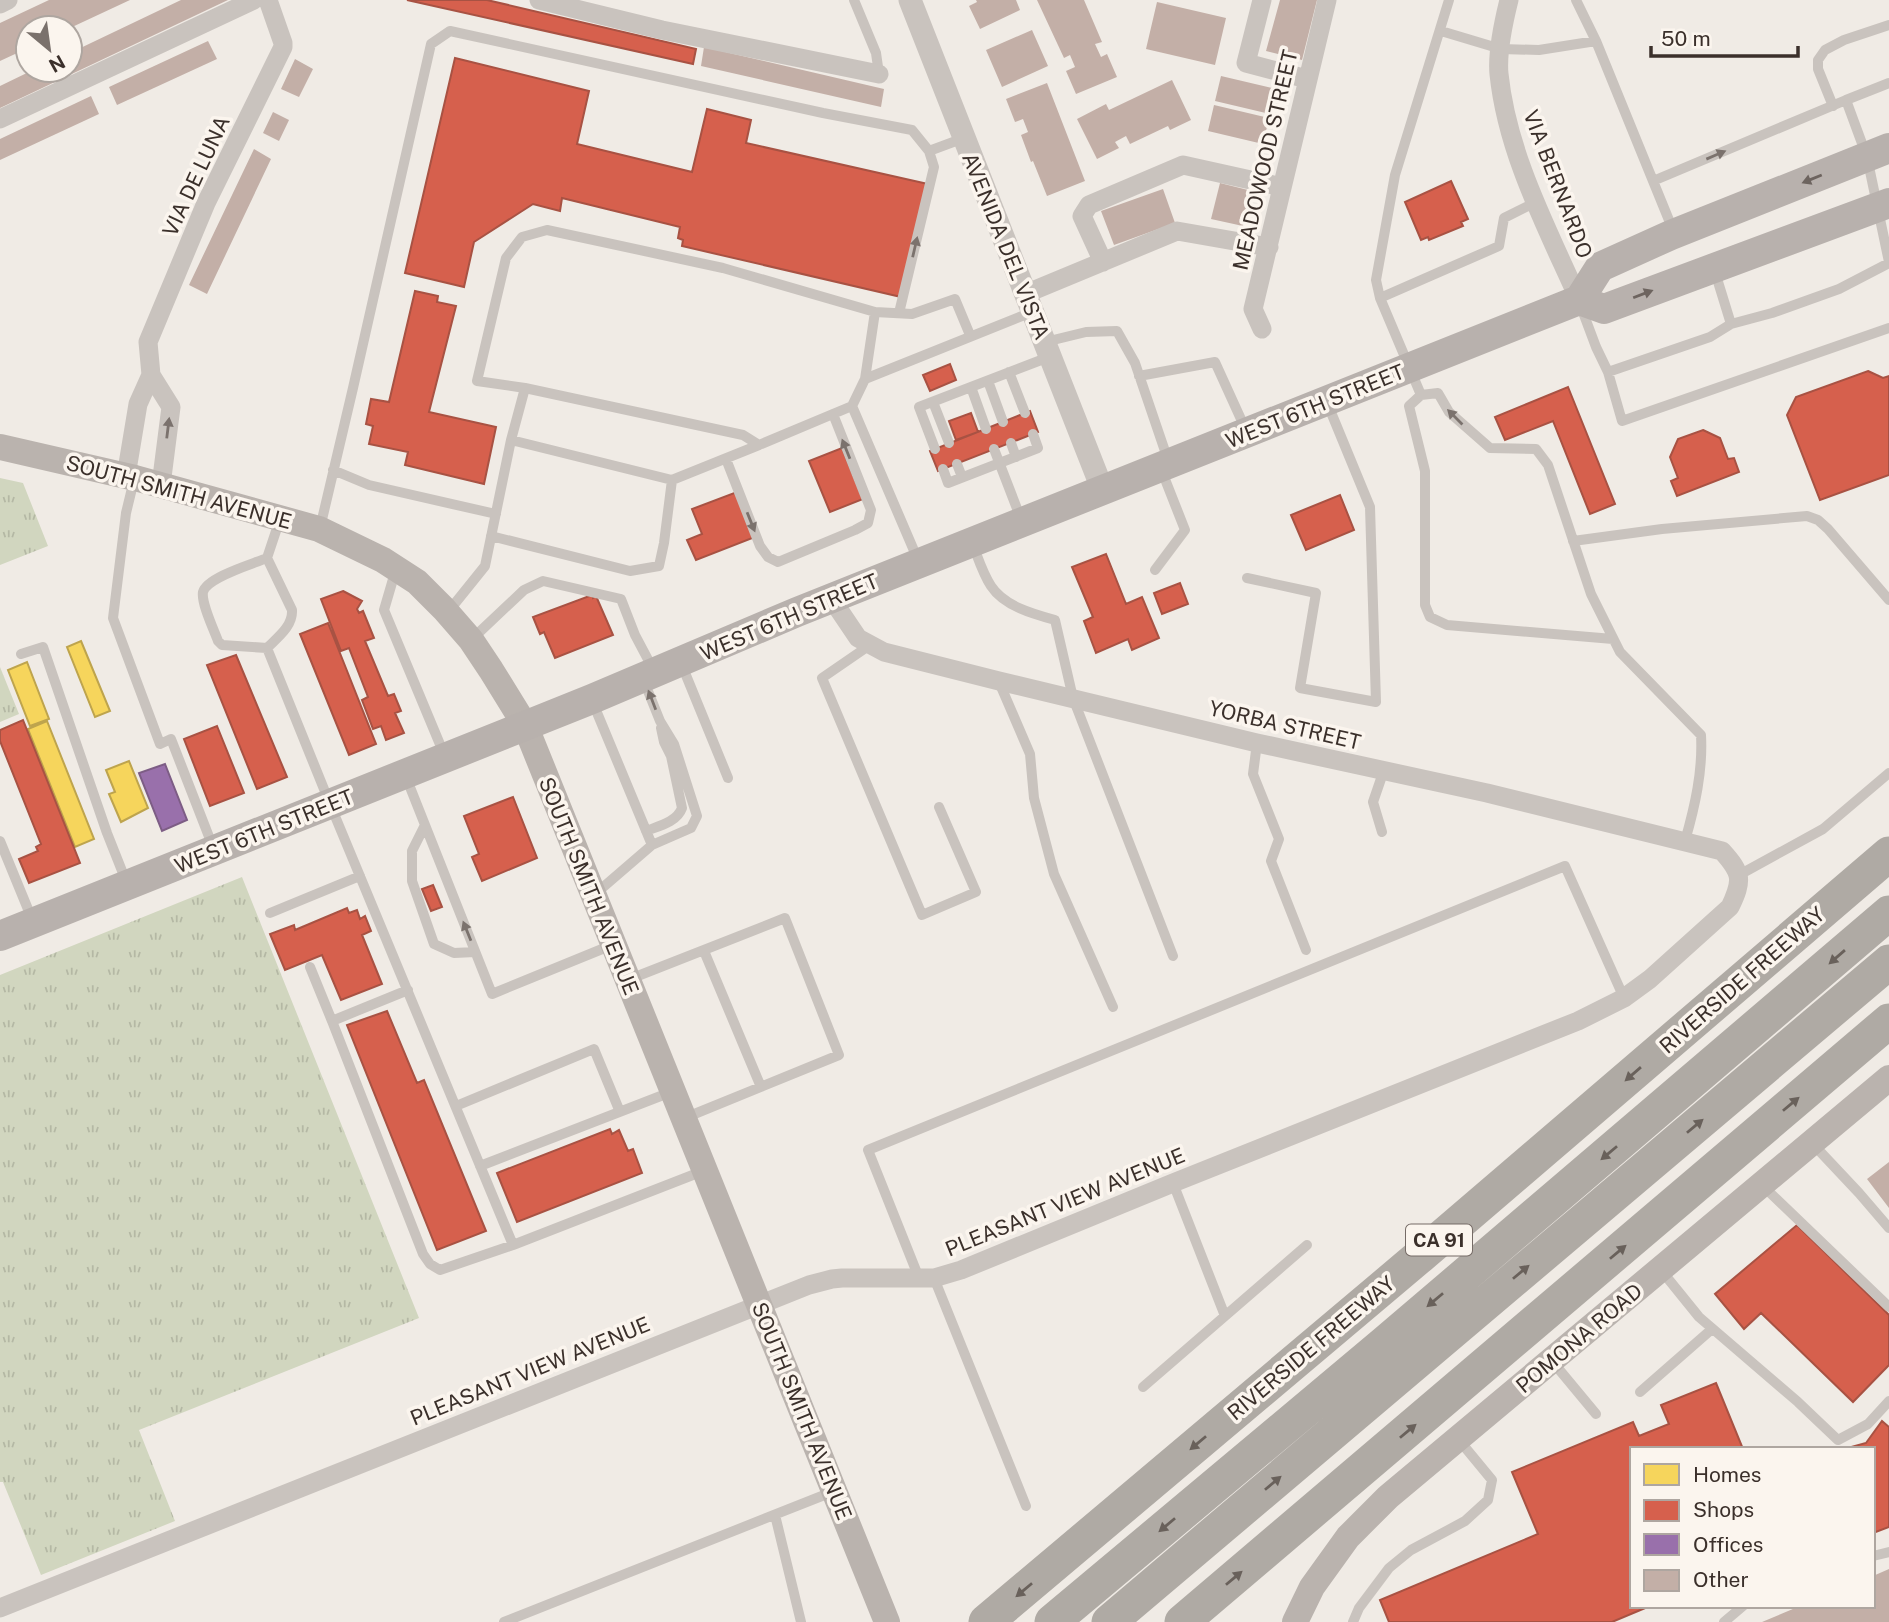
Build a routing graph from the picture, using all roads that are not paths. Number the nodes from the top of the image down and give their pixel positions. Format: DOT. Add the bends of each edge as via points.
graph roads {
  1 [pos="8,0"];
  2 [pos="254,0"];
  3 [pos="268,0"];
  4 [pos="539,0"];
  5 [pos="854,0"];
  6 [pos="910,0"];
  7 [pos="1262,0"];
  8 [pos="1327,0"];
  9 [pos="1449,0"];
  10 [pos="1509,0"];
  11 [pos="1576,0"];
  12 [pos="0,4"];
  13 [pos="1889,25"];
  14 [pos="1441,31"];
  15 [pos="1597,41"];
  16 [pos="1501,49"];
  17 [pos="879,74"];
  18 [pos="1307,79"];
  19 [pos="1889,83"];
  20 [pos="1846,100"];
  21 [pos="1833,106"];
  22 [pos="0,119"];
  23 [pos="964,138"];
  24 [pos="929,151"];
  25 [pos="1878,152"];
  26 [pos="1653,181"];
  27 [pos="1282,187"];
  28 [pos="1536,202"];
  29 [pos="1884,205"];
  30 [pos="1675,234"];
  31 [pos="1269,247"];
  32 [pos="1103,262"];
  33 [pos="1889,262"];
  34 [pos="1714,268"];
  35 [pos="1380,298"];
  36 [pos="1579,300"];
  37 [pos="1029,303"];
  38 [pos="875,312"];
  39 [pos="899,313"];
  40 [pos="1731,324"];
  41 [pos="1889,328"];
  42 [pos="1262,329"];
  43 [pos="970,335"];
  44 [pos="1047,349"];
  45 [pos="1009,372"];
  46 [pos="1608,372"];
  47 [pos="151,375"];
  48 [pos="1139,376"];
  49 [pos="865,379"];
  50 [pos="988,381"];
  51 [pos="1416,381"];
  52 [pos="971,387"];
  53 [pos="525,388"];
  54 [pos="933,402"];
  55 [pos="1326,402"];
  56 [pos="852,406"];
  57 [pos="1025,413"];
  58 [pos="832,414"];
  59 [pos="1003,422"];
  60 [pos="986,429"];
  61 [pos="1247,433"];
  62 [pos="1033,434"];
  63 [pos="511,440"];
  64 [pos="949,443"];
  65 [pos="1011,443"];
  66 [pos="759,445"];
  67 [pos="0,447"];
  68 [pos="935,449"];
  69 [pos="994,449"];
  70 [pos="1016,457"];
  71 [pos="726,459"];
  72 [pos="1000,463"];
  73 [pos="957,464"];
  74 [pos="1165,466"];
  75 [pos="943,469"];
  76 [pos="333,470"];
  77 [pos="130,477"];
  78 [pos="962,477"];
  79 [pos="672,480"];
  80 [pos="161,485"];
  81 [pos="1103,491"];
  82 [pos="496,514"];
  83 [pos="280,518"];
  84 [pos="1023,523"];
  85 [pos="319,529"];
  86 [pos="491,536"];
  87 [pos="1573,541"];
  88 [pos="972,543"];
  89 [pos="267,558"];
  90 [pos="919,564"];
  91 [pos="396,569"];
  92 [pos="1155,570"];
  93 [pos="1247,578"];
  94 [pos="831,598"];
  95 [pos="1889,600"];
  96 [pos="447,613"];
  97 [pos="1613,639"];
  98 [pos="471,640"];
  99 [pos="871,645"];
  100 [pos="267,648"];
  101 [pos="21,654"];
  102 [pos="660,671"];
  103 [pos="999,681"];
  104 [pos="1073,698"];
  105 [pos="592,699"];
  106 [pos="660,721"];
  107 [pos="524,725"];
  108 [pos="1257,743"];
  109 [pos="446,758"];
  110 [pos="1384,770"];
  111 [pos="405,774"];
  112 [pos="1889,774"];
  113 [pos="728,778"];
  114 [pos="330,804"];
  115 [pos="939,807"];
  116 [pos="425,825"];
  117 [pos="646,831"];
  118 [pos="1382,832"];
  119 [pos="0,841"];
  120 [pos="1685,841"];
  121 [pos="652,845"];
  122 [pos="214,851"];
  123 [pos="1889,854"];
  124 [pos="1739,875"];
  125 [pos="360,876"];
  126 [pos="128,885"];
  127 [pos="593,896"];
  128 [pos="270,913"];
  129 [pos="1889,913"];
  130 [pos="33,923"];
  131 [pos="0,936"];
  132 [pos="612,945"];
  133 [pos="1306,950"];
  134 [pos="704,951"];
  135 [pos="475,953"];
  136 [pos="1172,956"];
  137 [pos="1889,962"];
  138 [pos="310,967"];
  139 [pos="627,981"];
  140 [pos="408,990"];
  141 [pos="1624,998"];
  142 [pos="1113,1006"];
  143 [pos="332,1021"];
  144 [pos="1889,1021"];
  145 [pos="1889,1077"];
  146 [pos="761,1087"];
  147 [pos="672,1092"];
  148 [pos="456,1106"];
  149 [pos="620,1112"];
  150 [pos="683,1119"];
  151 [pos="1812,1142"];
  152 [pos="480,1166"];
  153 [pos="704,1171"];
  154 [pos="1173,1183"];
  155 [pos="1762,1185"];
  156 [pos="1889,1228"];
  157 [pos="513,1245"];
  158 [pos="1307,1245"];
  159 [pos="1660,1269"];
  160 [pos="927,1278"];
  161 [pos="759,1304"];
  162 [pos="1889,1307"];
  163 [pos="1225,1316"];
  164 [pos="1712,1329"];
  165 [pos="1551,1361"];
  166 [pos="1143,1387"];
  167 [pos="1640,1392"];
  168 [pos="1889,1401"];
  169 [pos="1596,1414"];
  170 [pos="1458,1439"];
  171 [pos="835,1491"];
  172 [pos="1026,1506"];
  173 [pos="775,1515"];
  174 [pos="0,1608"];
  175 [pos="1741,1608"];
  176 [pos="883,1613"];
  177 [pos="504,1622"];
  178 [pos="801,1622"];
  179 [pos="986,1622"];
  180 [pos="1052,1622"];
  181 [pos="1109,1622"];
  182 [pos="1182,1622"];
  183 [pos="1295,1622"];
  184 [pos="1353,1622"];
  185 [pos="1724,1622"];
  1 -- 12 [label="street"];
  2 -- 22 [label="street"];
  3 -- 47 [label="street, VIA DE LUNA" via="283,47 206,203 148,342"];
  4 -- 17 [label="street"];
  5 -- 17 [label="lane" via="876,52"];
  6 -- 23 [label="street, AVENIDA DEL VISTA"];
  7 -- 18 [label="street" via="1246,63"];
  8 -- 18 [label="street, MEADOWOOD STREET"];
  9 -- 14 [label="lane"];
  10 -- 16 [label="street, VIA BERNARDO"];
  11 -- 15 [label="lane"];
  13 -- 21 [label="lane" via="1844,40 1825,50 1818,60"];
  14 -- 16 [label="lane"];
  14 -- 35 [label="lane" via="1395,175 1376,280"];
  15 -- 16 [label="lane" via="1539,50"];
  15 -- 26 [label="lane"];
  16 -- 28 [label="street, VIA BERNARDO" via="1505,110"];
  18 -- 27 [label="street, MEADOWOOD STREET"];
  19 -- 20 [label="lane"];
  20 -- 21 [label="lane"];
  20 -- 25 [label="lane"];
  26 -- 21 [label="lane, one-way"];
  23 -- 24 [label="lane"];
  23 -- 37 [label="street, AVENIDA DEL VISTA"];
  39 -- 24 [label="lane, one-way" via="934,167"];
  24 -- 76 [label="lane" via="912,130 450,31 431,44"];
  25 -- 29 [label="lane"];
  25 -- 30 [label="main road, one-way"];
  26 -- 30 [label="lane"];
  27 -- 31 [label="street, MEADOWOOD STREET"];
  27 -- 32 [label="street" via="1183,165 1171,170 1088,205 1082,216"];
  28 -- 35 [label="lane" via="1504,218 1499,246"];
  28 -- 36 [label="street, VIA BERNARDO"];
  29 -- 33 [label="lane"];
  29 -- 34 [label="main road"];
  30 -- 36 [label="main road" via="1600,267"];
  31 -- 32 [label="street" via="1177,231"];
  31 -- 42 [label="street, MEADOWOOD STREET" via="1253,309"];
  32 -- 37 [label="street"];
  33 -- 40 [label="lane" via="1839,289"];
  36 -- 34 [label="main road, one-way" via="1604,309"];
  34 -- 40 [label="lane"];
  35 -- 51 [label="lane"];
  36 -- 46 [label="lane"];
  36 -- 51 [label="main road, WEST 6TH STREET"];
  37 -- 43 [label="lane"];
  37 -- 44 [label="street, AVENIDA DEL VISTA"];
  38 -- 39 [label="lane"];
  38 -- 49 [label="lane"];
  38 -- 53 [label="lane" via="723,268 547,230 522,237 506,258 477,381"];
  39 -- 43 [label="lane" via="912,314 955,299"];
  40 -- 46 [label="lane" via="1710,337"];
  41 -- 46 [label="lane" via="1622,421"];
  43 -- 49 [label="lane"];
  44 -- 45 [label="lane"];
  44 -- 48 [label="lane" via="1086,332 1117,331"];
  44 -- 81 [label="street, AVENIDA DEL VISTA"];
  45 -- 50 [label="lane"];
  45 -- 57 [label="lane"];
  47 -- 77 [label="street, VIA DE LUNA" via="138,404"];
  80 -- 47 [label="street, VIA DE LUNA, one-way" via="171,407"];
  48 -- 61 [label="lane" via="1215,362"];
  48 -- 74 [label="lane"];
  49 -- 56 [label="lane"];
  50 -- 52 [label="lane"];
  50 -- 59 [label="lane"];
  51 -- 55 [label="main road, WEST 6TH STREET"];
  87 -- 51 [label="lane, one-way" via="1548,465 1536,449 1490,448 1449,412 1438,393"];
  51 -- 97 [label="lane" via="1409,406 1425,471 1425,605 1430,617 1447,625"];
  52 -- 54 [label="lane"];
  52 -- 60 [label="lane"];
  53 -- 63 [label="lane"];
  53 -- 66 [label="lane" via="743,435"];
  54 -- 64 [label="lane"];
  54 -- 68 [label="lane" via="919,407"];
  55 -- 61 [label="main road, WEST 6TH STREET"];
  55 -- 93 [label="lane" via="1370,507 1376,702 1300,688 1316,593"];
  56 -- 58 [label="lane"];
  56 -- 90 [label="lane"];
  58 -- 66 [label="lane"];
  71 -- 58 [label="lane, one-way" via="768,557 778,562 855,530 868,523 871,510"];
  61 -- 74 [label="main road, WEST 6TH STREET"];
  62 -- 70 [label="lane" via="1038,448"];
  63 -- 79 [label="lane"];
  63 -- 82 [label="lane"];
  65 -- 70 [label="lane"];
  66 -- 71 [label="lane"];
  67 -- 77 [label="main road, SOUTH SMITH AVENUE"];
  69 -- 72 [label="lane"];
  70 -- 72 [label="lane"];
  71 -- 79 [label="lane"];
  72 -- 78 [label="lane"];
  72 -- 84 [label="lane"];
  73 -- 78 [label="lane"];
  74 -- 81 [label="main road, WEST 6TH STREET"];
  74 -- 92 [label="lane" via="1185,530"];
  75 -- 78 [label="lane" via="948,483"];
  76 -- 82 [label="lane" via="369,485"];
  76 -- 85 [label="lane"];
  77 -- 80 [label="main road, SOUTH SMITH AVENUE"];
  77 -- 122 [label="lane" via="113,618 160,744 171,739"];
  79 -- 86 [label="lane" via="659,566 630,571"];
  80 -- 83 [label="main road, SOUTH SMITH AVENUE"];
  81 -- 84 [label="main road, WEST 6TH STREET"];
  82 -- 86 [label="lane"];
  83 -- 85 [label="main road, SOUTH SMITH AVENUE"];
  83 -- 89 [label="lane"];
  84 -- 88 [label="main road, WEST 6TH STREET"];
  85 -- 91 [label="main road, SOUTH SMITH AVENUE"];
  86 -- 96 [label="lane" via="485,566"];
  87 -- 95 [label="lane" via="1807,516 1828,529"];
  87 -- 97 [label="lane"];
  88 -- 90 [label="main road, WEST 6TH STREET"];
  88 -- 104 [label="lane" via="992,587 1007,601 1055,620"];
  89 -- 100 [label="lane" via="292,610 290,624"];
  89 -- 100 [label="lane" via="208,584 203,599 222,645"];
  90 -- 94 [label="main road, WEST 6TH STREET"];
  91 -- 96 [label="main road, SOUTH SMITH AVENUE" via="417,582"];
  91 -- 109 [label="lane" via="384,610"];
  94 -- 99 [label="street, YORBA STREET" via="858,638"];
  94 -- 102 [label="main road, WEST 6TH STREET"];
  96 -- 98 [label="main road, SOUTH SMITH AVENUE"];
  97 -- 120 [label="lane" via="1620,652 1701,735 1703,756"];
  98 -- 102 [label="lane" via="524,590 543,581 621,599 635,635"];
  98 -- 107 [label="main road, SOUTH SMITH AVENUE"];
  99 -- 103 [label="street, YORBA STREET"];
  99 -- 115 [label="lane" via="822,678 922,915 975,892"];
  100 -- 114 [label="lane"];
  101 -- 126 [label="lane" via="43,647"];
  102 -- 105 [label="main road, WEST 6TH STREET"];
  106 -- 102 [label="lane, one-way"];
  102 -- 113 [label="lane"];
  103 -- 104 [label="street, YORBA STREET"];
  103 -- 142 [label="lane" via="1030,754 1034,798 1054,874"];
  104 -- 108 [label="street, YORBA STREET"];
  104 -- 136 [label="lane"];
  105 -- 107 [label="main road, WEST 6TH STREET"];
  105 -- 117 [label="lane"];
  106 -- 117 [label="lane" via="682,808 673,820"];
  106 -- 121 [label="lane" via="674,744 697,816 691,828"];
  107 -- 109 [label="main road, WEST 6TH STREET"];
  107 -- 127 [label="main road, SOUTH SMITH AVENUE"];
  108 -- 110 [label="street, YORBA STREET"];
  108 -- 133 [label="lane" via="1253,774 1279,839 1271,861"];
  109 -- 111 [label="main road, WEST 6TH STREET"];
  110 -- 118 [label="lane" via="1373,802"];
  110 -- 120 [label="street, YORBA STREET"];
  111 -- 114 [label="main road, WEST 6TH STREET"];
  111 -- 116 [label="lane"];
  112 -- 124 [label="lane" via="1823,829"];
  114 -- 122 [label="main road, WEST 6TH STREET"];
  114 -- 125 [label="lane"];
  135 -- 116 [label="lane, one-way"];
  116 -- 135 [label="lane" via="412,851 412,881 434,944 454,953"];
  117 -- 121 [label="lane"];
  119 -- 130 [label="lane"];
  120 -- 124 [label="street, YORBA STREET" via="1722,851"];
  121 -- 127 [label="lane"];
  122 -- 126 [label="main road, WEST 6TH STREET"];
  123 -- 179 [label="highway, RIVERSIDE FREEWAY / CA 91, one-way"];
  124 -- 141 [label="street, PLEASANT VIEW AVENUE" via="1730,907"];
  125 -- 128 [label="lane"];
  125 -- 140 [label="lane"];
  126 -- 130 [label="main road, WEST 6TH STREET"];
  127 -- 132 [label="main road, SOUTH SMITH AVENUE"];
  129 -- 180 [label="highway, one-way"];
  130 -- 131 [label="main road, WEST 6TH STREET"];
  132 -- 135 [label="lane" via="492,994"];
  132 -- 139 [label="main road, SOUTH SMITH AVENUE"];
  134 -- 139 [label="lane"];
  134 -- 146 [label="lane"];
  134 -- 146 [label="lane" via="785,918 839,1055"];
  181 -- 137 [label="highway, one-way"];
  138 -- 143 [label="lane"];
  139 -- 147 [label="main road, SOUTH SMITH AVENUE"];
  140 -- 143 [label="lane"];
  140 -- 148 [label="lane"];
  141 -- 154 [label="street, PLEASANT VIEW AVENUE" via="1578,1021"];
  141 -- 160 [label="lane" via="1565,866 868,1150"];
  143 -- 157 [label="lane" via="430,1264 440,1270"];
  182 -- 144 [label="highway, one-way"];
  145 -- 151 [label="main road, POMONA ROAD"];
  146 -- 150 [label="lane"];
  147 -- 149 [label="lane"];
  147 -- 150 [label="main road, SOUTH SMITH AVENUE"];
  148 -- 149 [label="lane" via="594,1049"];
  148 -- 152 [label="lane"];
  149 -- 152 [label="lane"];
  150 -- 153 [label="main road, SOUTH SMITH AVENUE"];
  151 -- 155 [label="main road, POMONA ROAD"];
  151 -- 156 [label="lane"];
  152 -- 157 [label="lane"];
  153 -- 157 [label="lane"];
  153 -- 161 [label="main road, SOUTH SMITH AVENUE"];
  154 -- 160 [label="street, PLEASANT VIEW AVENUE" via="961,1270"];
  154 -- 163 [label="lane"];
  155 -- 159 [label="main road, POMONA ROAD"];
  155 -- 162 [label="lane"];
  158 -- 163 [label="lane"];
  159 -- 164 [label="lane"];
  159 -- 165 [label="main road, POMONA ROAD"];
  160 -- 161 [label="street, PLEASANT VIEW AVENUE" via="832,1279"];
  160 -- 172 [label="lane"];
  161 -- 171 [label="main road, SOUTH SMITH AVENUE"];
  161 -- 174 [label="street, PLEASANT VIEW AVENUE"];
  163 -- 166 [label="lane"];
  164 -- 167 [label="lane"];
  164 -- 168 [label="lane" via="1838,1440 1868,1424"];
  165 -- 169 [label="lane"];
  165 -- 170 [label="main road, POMONA ROAD"];
  170 -- 183 [label="main road, POMONA ROAD" via="1348,1537 1312,1587"];
  170 -- 184 [label="lane" via="1492,1480 1488,1500 1465,1521 1410,1550 1390,1568"];
  171 -- 173 [label="lane"];
  171 -- 176 [label="main road, SOUTH SMITH AVENUE"];
  173 -- 177 [label="lane"];
  173 -- 178 [label="lane"];
  175 -- 185 [label="lane"];
}
